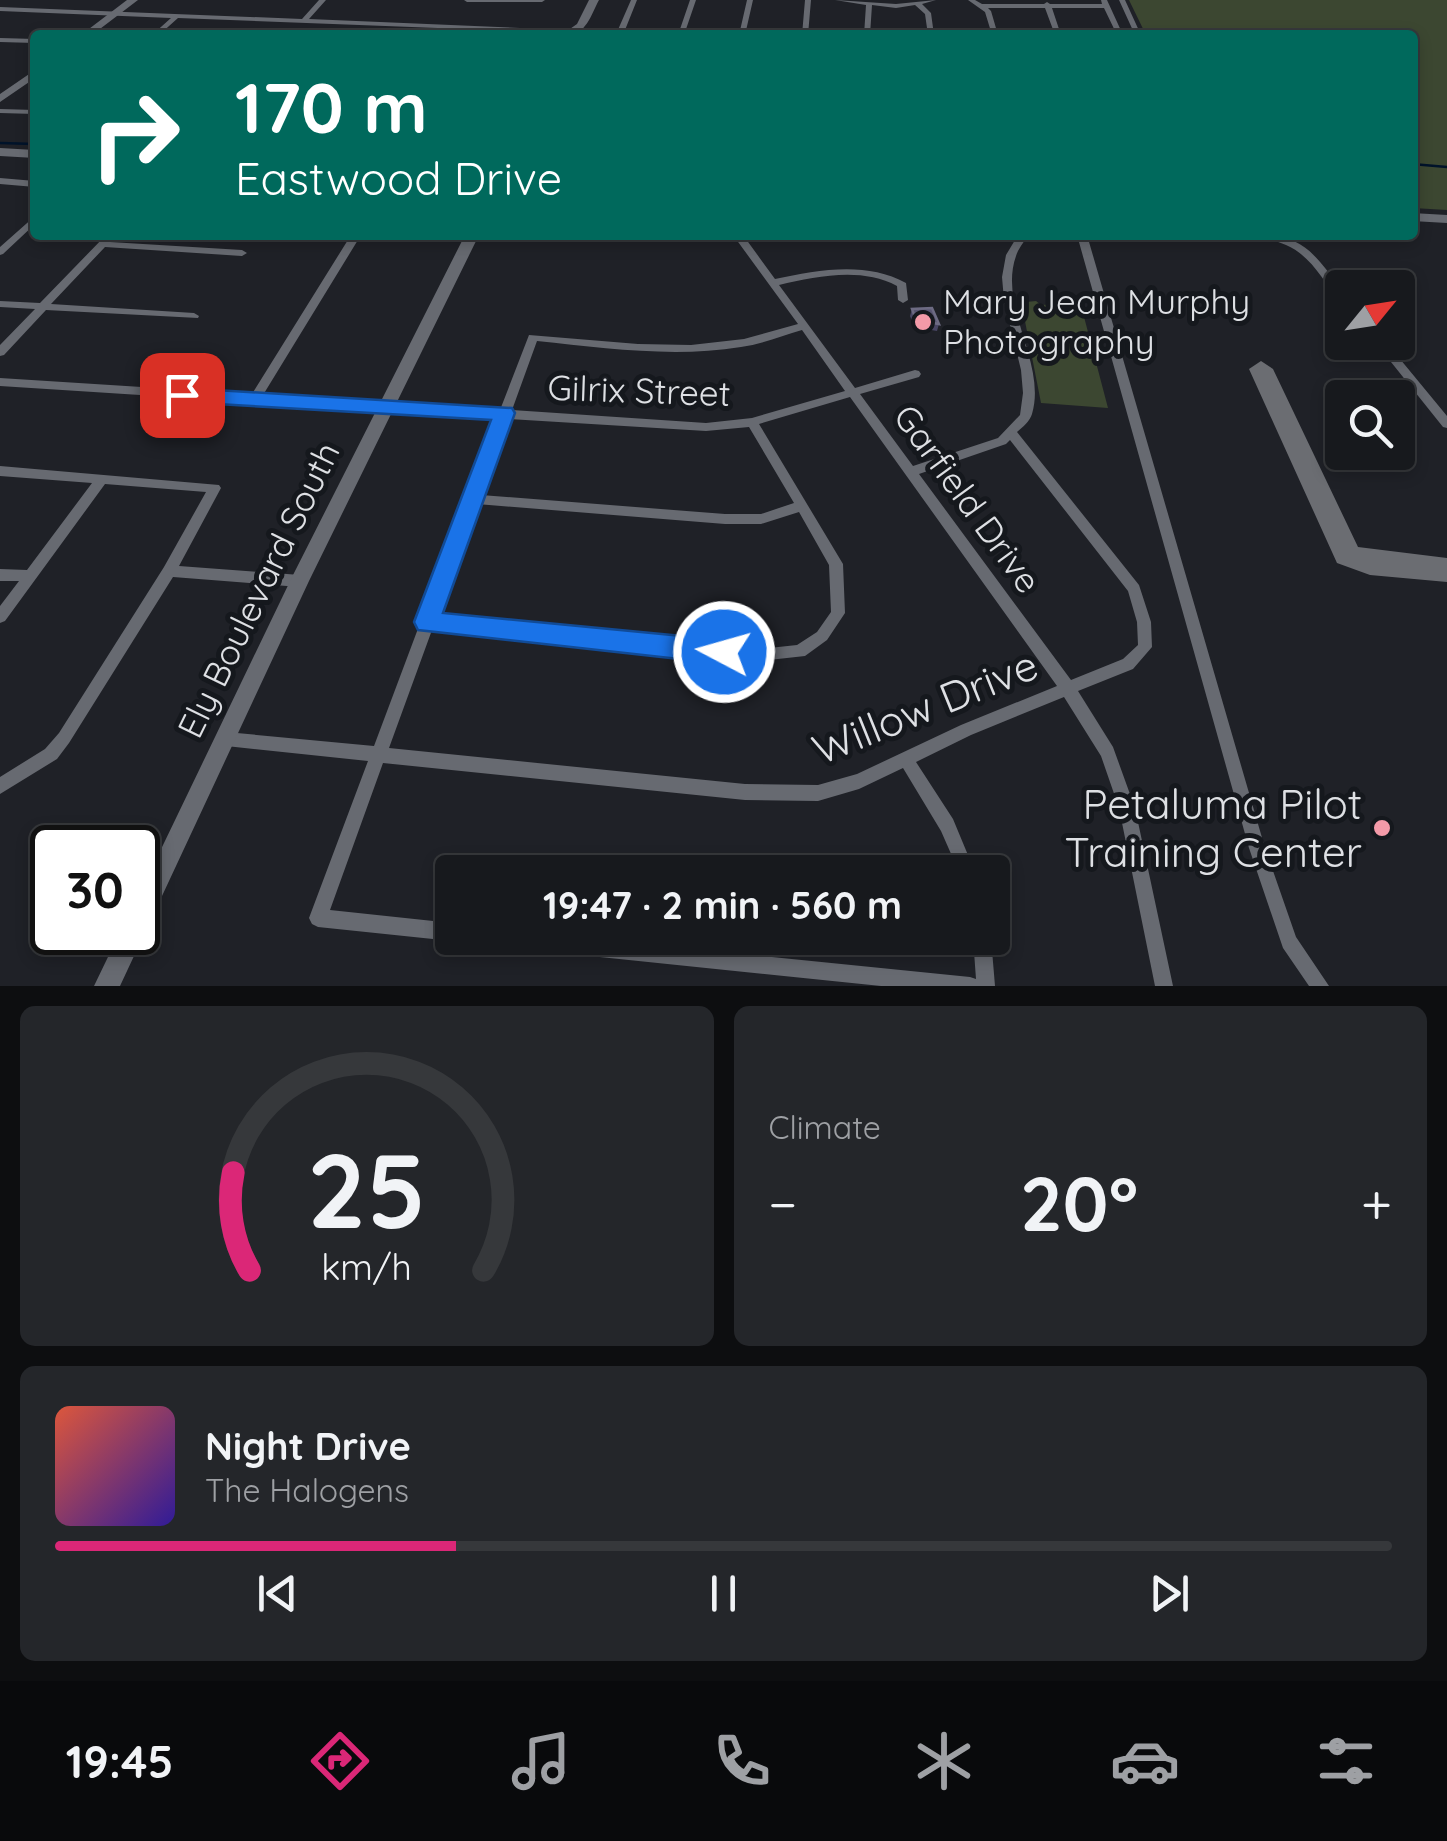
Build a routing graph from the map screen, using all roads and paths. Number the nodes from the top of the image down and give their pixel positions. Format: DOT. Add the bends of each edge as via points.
graph roads {
  1 [pos="132,0"];
  2 [pos="324,0"];
  3 [pos="467,0"];
  4 [pos="584,0"];
  5 [pos="594,0"];
  6 [pos="634,0"];
  7 [pos="693,0"];
  8 [pos="750,0"];
  9 [pos="808,0"];
  10 [pos="838,0"];
  11 [pos="933,0"];
  12 [pos="971,0"];
  13 [pos="1122,0"];
  14 [pos="540,1"];
  15 [pos="1105,3"];
  16 [pos="918,4"];
  17 [pos="1047,4"];
  18 [pos="869,6"];
  19 [pos="982,6"];
  20 [pos="0,9"];
  21 [pos="114,14"];
  22 [pos="177,16"];
  23 [pos="302,22"];
  24 [pos="368,24"];
  25 [pos="93,30"];
  26 [pos="161,30"];
  27 [pos="363,30"];
  28 [pos="489,30"];
  29 [pos="572,30"];
  30 [pos="576,30"];
  31 [pos="622,30"];
  32 [pos="684,30"];
  33 [pos="743,30"];
  34 [pos="805,30"];
  35 [pos="867,30"];
  36 [pos="930,30"];
  37 [pos="994,30"];
  38 [pos="1056,30"];
  39 [pos="1118,30"];
  40 [pos="1136,30"];
  41 [pos="0,40"];
  42 [pos="30,41"];
  43 [pos="30,77"];
  44 [pos="0,99"];
  45 [pos="0,112"];
  46 [pos="30,112"];
  47 [pos="0,152"];
  48 [pos="30,154"];
  49 [pos="0,182"];
  50 [pos="30,184"];
  51 [pos="1418,217"];
  52 [pos="1447,219"];
  53 [pos="30,224"];
  54 [pos="106,240"];
  55 [pos="353,240"];
  56 [pos="469,240"];
  57 [pos="742,240"];
  58 [pos="1020,240"];
  59 [pos="1083,240"];
  60 [pos="1289,240"];
  61 [pos="102,244"];
  62 [pos="0,252"];
  63 [pos="242,253"];
  64 [pos="1325,277"];
  65 [pos="773,283"];
  66 [pos="904,300"];
  67 [pos="0,304"];
  68 [pos="42,306"];
  69 [pos="194,316"];
  70 [pos="804,326"];
  71 [pos="0,352"];
  72 [pos="1395,360"];
  73 [pos="915,374"];
  74 [pos="0,382"];
  75 [pos="853,392"];
  76 [pos="254,400"];
  77 [pos="385,408"];
  78 [pos="504,413"];
  79 [pos="752,422"];
  80 [pos="1447,424"];
  81 [pos="1012,434"];
  82 [pos="0,471"];
  83 [pos="911,472"];
  84 [pos="101,480"];
  85 [pos="473,498"];
  86 [pos="801,506"];
  87 [pos="170,571"];
  88 [pos="0,575"];
  89 [pos="31,576"];
  90 [pos="300,581"];
  91 [pos="0,617"];
  92 [pos="427,622"];
  93 [pos="1066,686"];
  94 [pos="226,739"];
  95 [pos="378,755"];
  96 [pos="906,758"];
  97 [pos="0,786"];
  98 [pos="960,855"];
  99 [pos="160,877"];
  100 [pos="435,930"];
  101 [pos="122,955"];
  102 [pos="669,955"];
  103 [pos="983,955"];
  104 [pos="107,986"];
  105 [pos="970,986"];
  106 [pos="986,986"];
  107 [pos="1164,986"];
  108 [pos="1320,986"];
  1 -- 21 [label="main road"];
  2 -- 23 [label="street"];
  3 -- 14 [label="street"];
  4 -- 29 [label="main road"];
  5 -- 30 [label="main road"];
  6 -- 31 [label="street"];
  7 -- 32 [label="street"];
  8 -- 33 [label="street"];
  9 -- 34 [label="street"];
  10 -- 18 [label="street"];
  11 -- 16 [label="street"];
  12 -- 19 [label="street"];
  13 -- 40 [label="street"];
  15 -- 17 [label="street"];
  15 -- 39 [label="street"];
  16 -- 18 [label="street"];
  16 -- 36 [label="street" via="928,13"];
  17 -- 19 [label="street"];
  17 -- 38 [label="street"];
  18 -- 35 [label="street"];
  19 -- 37 [label="street"];
  20 -- 21 [label="street"];
  21 -- 22 [label="street"];
  21 -- 25 [label="main road"];
  22 -- 23 [label="street"];
  22 -- 26 [label="street"];
  23 -- 24 [label="street"];
  24 -- 27 [label="street"];
  24 -- 28 [label="street"];
  41 -- 42 [label="street"];
  43 -- 44 [label="main road"];
  45 -- 46 [label="street"];
  47 -- 48 [label="main road"];
  49 -- 50 [label="street"];
  51 -- 52 [label="main road"];
  53 -- 62 [label="street"];
  54 -- 61 [label="street"];
  55 -- 76 [label="street"];
  56 -- 77 [label="main road, Ely Boulevard South"];
  57 -- 65 [label="street, Garfield Drive"];
  58 -- 81 [label="street" via="1006,267 1028,408"];
  59 -- 108 [label="street" via="1256,848 1288,942"];
  60 -- 64 [label="street"];
  61 -- 63 [label="street"];
  61 -- 68 [label="street"];
  65 -- 66 [label="street" via="821,273 886,277 902,285"];
  65 -- 70 [label="street, Garfield Drive"];
  67 -- 68 [label="street"];
  68 -- 69 [label="street"];
  68 -- 71 [label="street"];
  70 -- 75 [label="street, Garfield Drive"];
  70 -- 78 [label="street" via="710,346 532,337"];
  72 -- 80 [label="street"];
  73 -- 75 [label="street, Gilrix Street"];
  74 -- 76 [label="street, Gilrix Street"];
  75 -- 79 [label="street, Gilrix Street"];
  75 -- 83 [label="street, Garfield Drive"];
  76 -- 77 [label="street, Gilrix Street"];
  77 -- 78 [label="street, Gilrix Street"];
  77 -- 90 [label="main road, Ely Boulevard South"];
  78 -- 79 [label="street, Gilrix Street" via="706,427"];
  78 -- 85 [label="street"];
  79 -- 86 [label="street"];
  81 -- 83 [label="street"];
  81 -- 93 [label="street, Willow Drive" via="1118,564 1144,622 1139,656"];
  82 -- 84 [label="street"];
  83 -- 93 [label="street, Garfield Drive"];
  84 -- 87 [label="street" via="215,488"];
  84 -- 89 [label="street"];
  85 -- 86 [label="street" via="725,519 761,519"];
  85 -- 92 [label="street"];
  86 -- 92 [label="street" via="836,564 838,613 800,651 760,655"];
  87 -- 90 [label="street"];
  87 -- 97 [label="street" via="64,738"];
  88 -- 89 [label="street"];
  89 -- 91 [label="street"];
  90 -- 94 [label="main road, Ely Boulevard South"];
  92 -- 95 [label="street"];
  93 -- 96 [label="street, Willow Drive"];
  93 -- 107 [label="street, Garfield Drive" via="1107,752 1127,808"];
  94 -- 95 [label="street, Willow Drive"];
  94 -- 99 [label="main road, Ely Boulevard South"];
  95 -- 96 [label="street, Willow Drive" via="745,792 818,792"];
  95 -- 100 [label="street" via="318,918"];
  96 -- 98 [label="street"];
  101 -- 104 [label="main road"];
  102 -- 105 [label="street"];
  103 -- 106 [label="street"];
}
